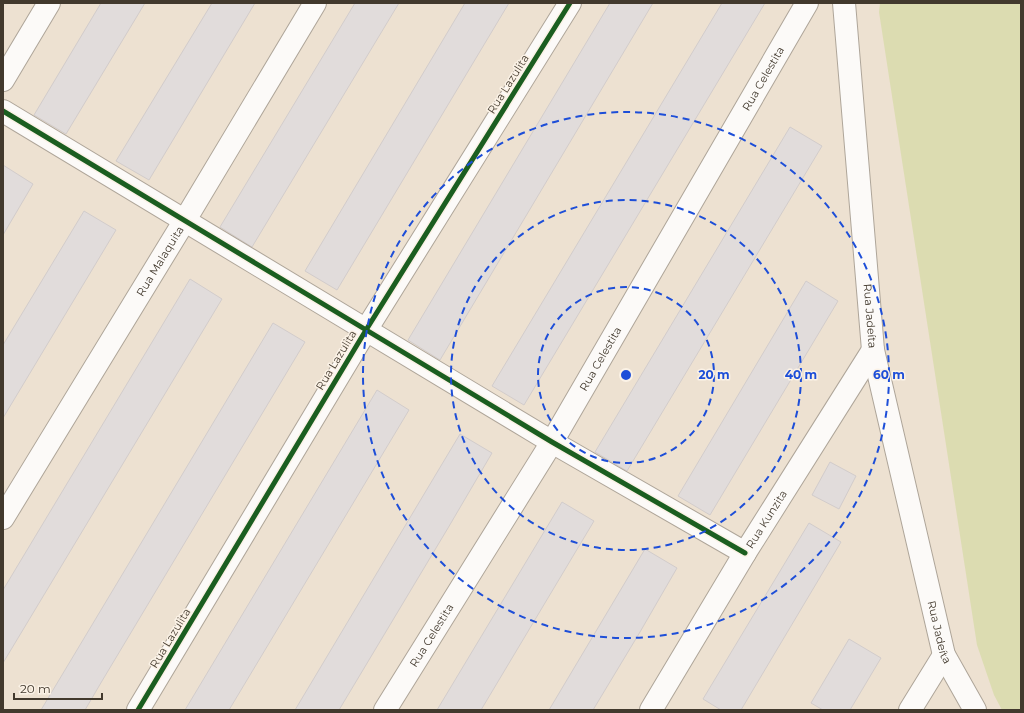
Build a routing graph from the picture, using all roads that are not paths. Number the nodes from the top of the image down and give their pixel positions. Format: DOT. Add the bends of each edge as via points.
graph roads {
  1 [pos="49,3"];
  2 [pos="315,3"];
  3 [pos="570,3"];
  4 [pos="807,3"];
  5 [pos="844,3"];
  6 [pos="3,80"];
  7 [pos="3,111"];
  8 [pos="185,220"];
  9 [pos="366,330"];
  10 [pos="873,350"];
  11 [pos="552,442"];
  12 [pos="3,518"];
  13 [pos="745,553"];
  14 [pos="944,655"];
  15 [pos="138,710"];
  16 [pos="385,710"];
  17 [pos="650,710"];
  18 [pos="910,710"];
  19 [pos="975,710"];
  1 -- 6 [label="street"];
  2 -- 8 [label="street, Rua Malaquita"];
  3 -- 9 [label="street, Rua Lazulita"];
  4 -- 11 [label="street, Rua Celestita"];
  5 -- 10 [label="street, Rua Jadeíta"];
  7 -- 8 [label="street"];
  8 -- 9 [label="street"];
  8 -- 12 [label="street, Rua Malaquita"];
  9 -- 11 [label="street"];
  9 -- 15 [label="street, Rua Lazulita"];
  10 -- 13 [label="street, Rua Kunzita"];
  10 -- 14 [label="street, Rua Jadeíta"];
  11 -- 13 [label="street"];
  11 -- 16 [label="street, Rua Celestita"];
  13 -- 17 [label="street, Rua Kunzita"];
  14 -- 18 [label="street"];
  14 -- 19 [label="street, Rua Jadeíta"];
}
